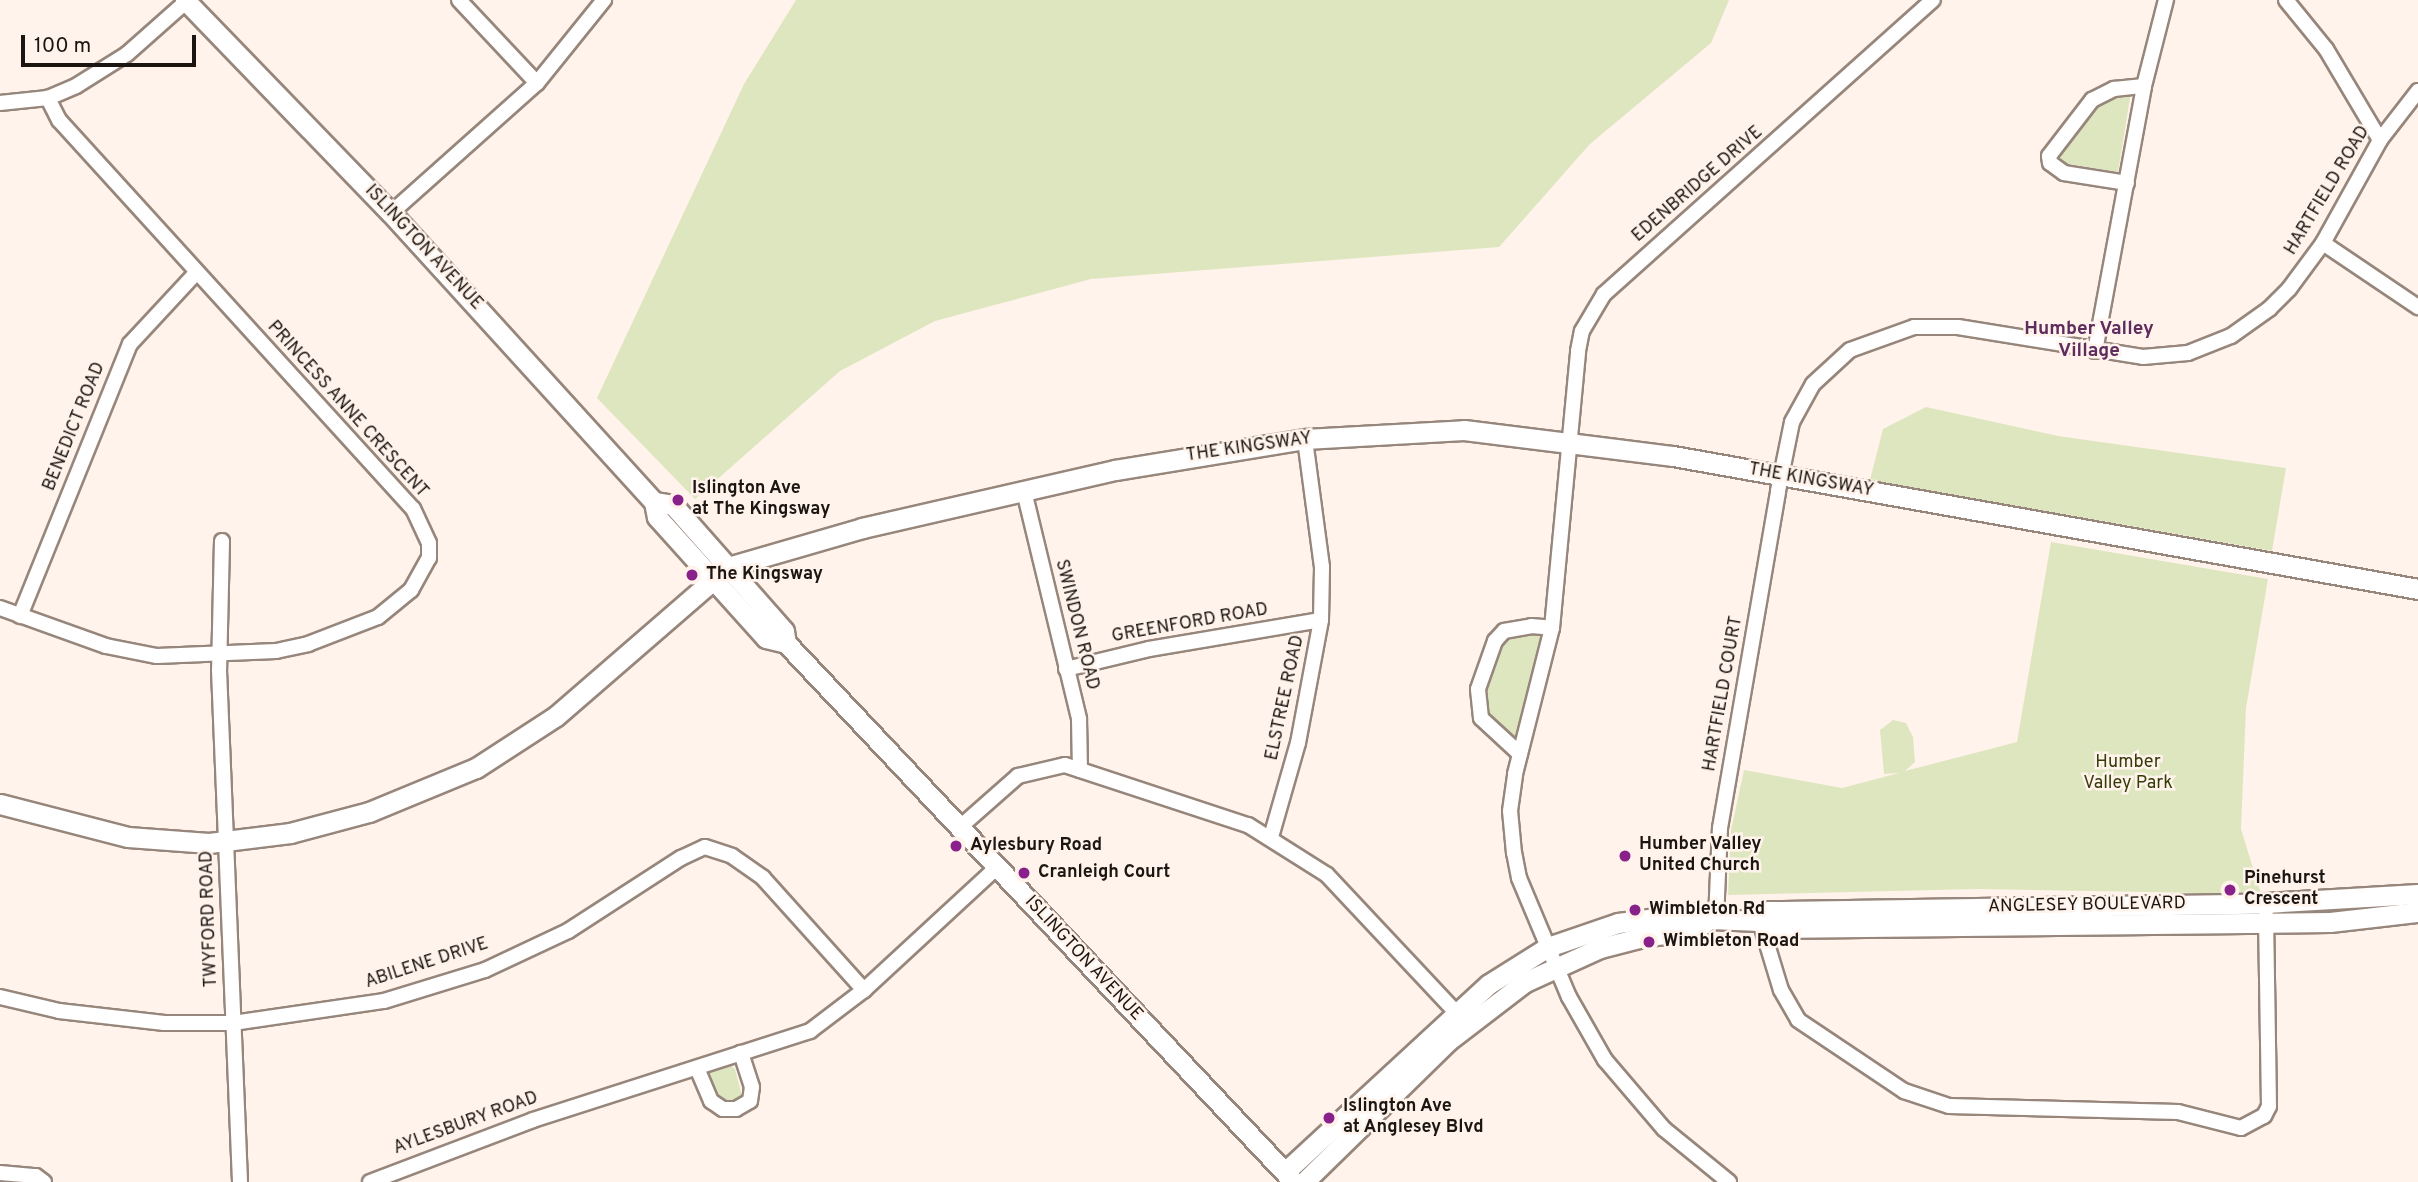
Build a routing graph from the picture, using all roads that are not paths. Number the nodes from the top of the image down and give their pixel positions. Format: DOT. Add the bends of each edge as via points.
graph roads {
  1 [pos="187,0"];
  2 [pos="458,0"];
  3 [pos="604,0"];
  4 [pos="1933,0"];
  5 [pos="2166,0"];
  6 [pos="2286,0"];
  7 [pos="537,83"];
  8 [pos="2144,86"];
  9 [pos="2418,91"];
  10 [pos="48,99"];
  11 [pos="0,103"];
  12 [pos="2379,140"];
  13 [pos="2126,183"];
  14 [pos="391,213"];
  15 [pos="2323,243"];
  16 [pos="196,273"];
  17 [pos="2418,307"];
  18 [pos="2095,351"];
  19 [pos="1306,439"];
  20 [pos="1568,443"];
  21 [pos="1781,476"];
  22 [pos="1024,491"];
  23 [pos="222,541"];
  24 [pos="720,573"];
  25 [pos="2418,589"];
  26 [pos="0,608"];
  27 [pos="20,616"];
  28 [pos="1321,621"];
  29 [pos="1552,628"];
  30 [pos="219,655"];
  31 [pos="1066,669"];
  32 [pos="1520,754"];
  33 [pos="1080,770"];
  34 [pos="0,804"];
  35 [pos="959,828"];
  36 [pos="1271,837"];
  37 [pos="226,843"];
  38 [pos="996,868"];
  39 [pos="2418,894"];
  40 [pos="2266,912"];
  41 [pos="2418,912"];
  42 [pos="1713,919"];
  43 [pos="1760,921"];
  44 [pos="1548,947"];
  45 [pos="1555,965"];
  46 [pos="864,990"];
  47 [pos="0,997"];
  48 [pos="1461,1018"];
  49 [pos="233,1023"];
  50 [pos="740,1053"];
  51 [pos="697,1068"];
  52 [pos="0,1173"];
  53 [pos="1289,1177"];
  54 [pos="44,1182"];
  55 [pos="240,1182"];
  56 [pos="370,1182"];
  57 [pos="1304,1182"];
  58 [pos="1729,1182"];
  1 -- 10 [label="street" via="119,59"];
  1 -- 14 [label="street, ISLINGTON AVENUE"];
  2 -- 7 [label="street"];
  3 -- 7 [label="street"];
  4 -- 20 [label="street, EDENBRIDGE DRIVE" via="1604,294 1583,331"];
  5 -- 8 [label="street"];
  6 -- 12 [label="street" via="2334,60"];
  7 -- 14 [label="street"];
  8 -- 13 [label="street"];
  8 -- 13 [label="street" via="2114,89 2092,100 2049,156 2050,163 2064,173"];
  9 -- 12 [label="street, HARTFIELD ROAD"];
  10 -- 11 [label="street"];
  10 -- 16 [label="street, PRINCESS ANNE CRESCENT" via="59,120"];
  12 -- 15 [label="street, HARTFIELD ROAD"];
  13 -- 18 [label="street"];
  14 -- 24 [label="street, ISLINGTON AVENUE" via="654,502 657,517"];
  15 -- 17 [label="street"];
  15 -- 18 [label="street, HARTFIELD ROAD" via="2269,309 2231,336 2162,358"];
  16 -- 27 [label="street, BENEDICT ROAD" via="130,344"];
  16 -- 30 [label="street, PRINCESS ANNE CRESCENT" via="414,509 429,543 422,576 397,605 377,617 308,644"];
  18 -- 21 [label="street, HARTFIELD ROAD" via="1958,327 1914,327 1875,337 1828,366 1813,384 1792,422"];
  19 -- 20 [label="street, THE KINGSWAY" via="1464,430"];
  19 -- 22 [label="street, THE KINGSWAY" via="1115,470"];
  19 -- 28 [label="street, ELSTREE ROAD" via="1322,567"];
  20 -- 21 [label="street, THE KINGSWAY"];
  20 -- 29 [label="street"];
  21 -- 25 [label="street, THE KINGSWAY"];
  21 -- 42 [label="street, HARTFIELD COURT" via="1720,828"];
  22 -- 24 [label="street, THE KINGSWAY" via="862,528"];
  22 -- 31 [label="street, SWINDON ROAD"];
  23 -- 30 [label="street, TWYFORD ROAD"];
  24 -- 35 [label="street, ISLINGTON AVENUE" via="766,638 786,643"];
  24 -- 37 [label="street, THE KINGSWAY" via="575,702 476,768 369,812 290,833"];
  26 -- 27 [label="street, PRINCESS ANNE CRESCENT"];
  27 -- 30 [label="street, PRINCESS ANNE CRESCENT" via="132,652"];
  28 -- 31 [label="street, GREENFORD ROAD" via="1149,649"];
  28 -- 36 [label="street, ELSTREE ROAD" via="1298,743"];
  29 -- 32 [label="street"];
  29 -- 32 [label="street" via="1516,626 1504,631 1495,641 1478,689 1481,718"];
  30 -- 37 [label="street, TWYFORD ROAD"];
  31 -- 33 [label="street, SWINDON ROAD" via="1083,746"];
  32 -- 44 [label="street" via="1510,811 1514,853"];
  33 -- 35 [label="street" via="1065,765 1043,767 1018,776"];
  33 -- 36 [label="street" via="1248,825"];
  34 -- 37 [label="street, THE KINGSWAY" via="128,837"];
  35 -- 38 [label="street, ISLINGTON AVENUE"];
  36 -- 48 [label="street" via="1328,875"];
  37 -- 49 [label="street, TWYFORD ROAD"];
  38 -- 46 [label="street, AYLESBURY ROAD"];
  38 -- 53 [label="street, ISLINGTON AVENUE"];
  39 -- 40 [label="street, ANGLESEY BOULEVARD"];
  40 -- 41 [label="street, ANGLESEY BOULEVARD" via="2375,920"];
  40 -- 43 [label="street, ANGLESEY BOULEVARD" via="1789,928 1770,928"];
  40 -- 43 [label="street" via="2269,1106 2264,1116 2241,1128 2166,1111 1949,1106 1904,1091 1798,1020 1781,990"];
  42 -- 43 [label="street, ANGLESEY BOULEVARD"];
  42 -- 44 [label="street, ANGLESEY BOULEVARD" via="1693,913 1618,923"];
  42 -- 45 [label="street, ANGLESEY BOULEVARD" via="1694,931 1621,942"];
  44 -- 45 [label="street"];
  44 -- 48 [label="street, ANGLESEY BOULEVARD"];
  45 -- 48 [label="street, ANGLESEY BOULEVARD"];
  45 -- 58 [label="street" via="1585,1028 1625,1086 1664,1129"];
  46 -- 49 [label="street, ABILENE DRIVE" via="756,873 732,856 705,847 569,931 485,970 384,1001"];
  46 -- 50 [label="street, AYLESBURY ROAD" via="810,1031"];
  47 -- 49 [label="street, ABILENE DRIVE" via="130,1021"];
  48 -- 53 [label="street, ANGLESEY BOULEVARD"];
  48 -- 57 [label="street, ANGLESEY BOULEVARD"];
  49 -- 55 [label="street, TWYFORD ROAD"];
  50 -- 51 [label="street, AYLESBURY ROAD"];
  50 -- 51 [label="street" via="752,1087 750,1101 736,1109 723,1109 711,1101"];
  51 -- 56 [label="street, AYLESBURY ROAD" via="414,1161"];
  52 -- 54 [label="street" via="36,1176"];
}
